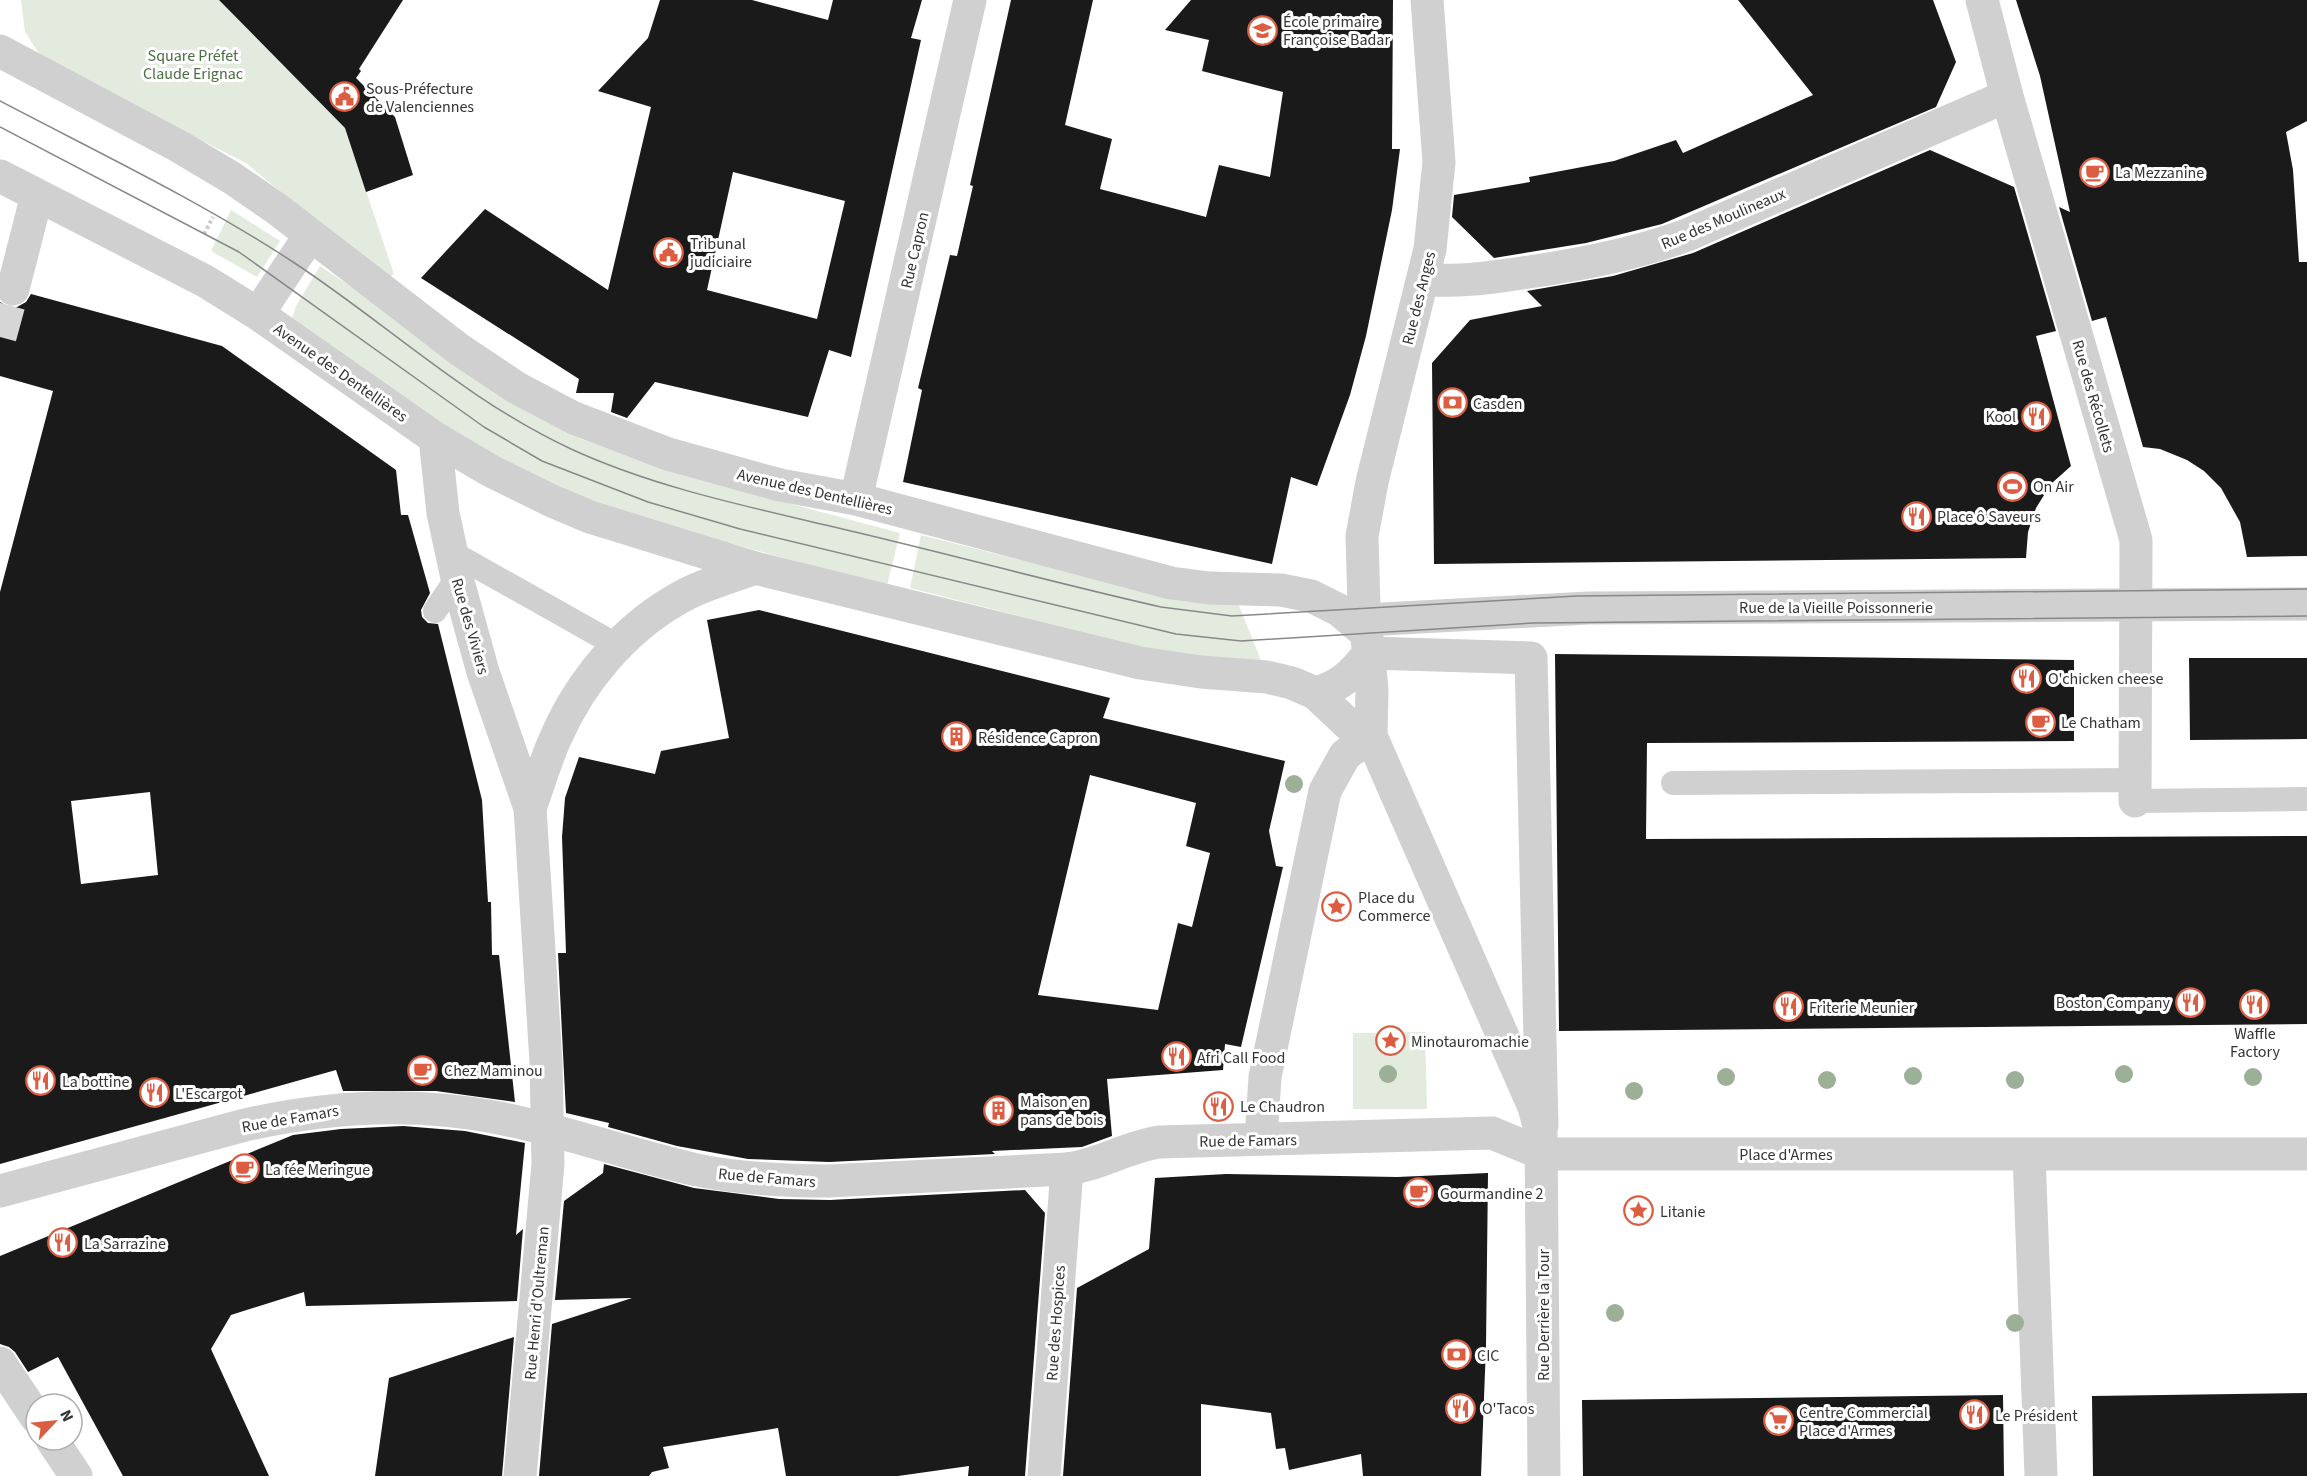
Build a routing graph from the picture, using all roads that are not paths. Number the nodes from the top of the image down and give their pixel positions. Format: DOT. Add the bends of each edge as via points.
graph roads {
  1 [pos="970,0"];
  2 [pos="1427,0"];
  3 [pos="1982,0"];
  4 [pos="0,51"];
  5 [pos="2007,96"];
  6 [pos="0,176"];
  7 [pos="37,195"];
  8 [pos="310,235"];
  9 [pos="1424,279"];
  10 [pos="13,289"];
  11 [pos="258,314"];
  12 [pos="435,438"];
  13 [pos="856,499"];
  14 [pos="454,565"];
  15 [pos="755,568"];
  16 [pos="2307,604"];
  17 [pos="2137,606"];
  18 [pos="435,611"];
  19 [pos="1366,624"];
  20 [pos="618,646"];
  21 [pos="1315,693"];
  22 [pos="1371,736"];
  23 [pos="1673,783"];
  24 [pos="2135,791"];
  25 [pos="2307,799"];
  26 [pos="530,808"];
  27 [pos="548,1131"];
  28 [pos="1261,1139"];
  29 [pos="1543,1154"];
  30 [pos="2029,1154"];
  31 [pos="2307,1154"];
  32 [pos="1067,1169"];
  33 [pos="0,1191"];
  34 [pos="0,1363"];
  35 [pos="24,1399"];
  36 [pos="60,1452"];
  37 [pos="76,1476"];
  38 [pos="520,1476"];
  39 [pos="1044,1476"];
  40 [pos="1544,1476"];
  41 [pos="2041,1476"];
  1 -- 13 [label="street, Rue Capron"];
  2 -- 9 [label="street, Rue des Anges" via="1439,162"];
  3 -- 5 [label="street, Rue des Récollets"];
  4 -- 8 [label="street, Avenue des Dentellières" via="180,147 232,178"];
  5 -- 9 [label="street, Rue des Moulineaux" via="1687,235 1632,254 1475,280"];
  5 -- 17 [label="street, Rue des Récollets" via="2133,527 2138,555"];
  6 -- 7 [label="street, Avenue des Dentellières"];
  7 -- 10 [label="street"];
  7 -- 11 [label="street, Avenue des Dentellières" via="186,271"];
  8 -- 11 [label="street, Avenue des Dentellières"];
  8 -- 13 [label="street, Avenue des Dentellières" via="459,350 517,388 574,418 668,454 794,489"];
  9 -- 19 [label="street, Rue des Anges" via="1366,511 1361,548"];
  11 -- 12 [label="street, Avenue des Dentellières"];
  12 -- 14 [label="street, Rue des Viviers" via="443,513"];
  12 -- 15 [label="street, Avenue des Dentellières" via="490,471 590,517"];
  13 -- 19 [label="street, Avenue des Dentellières" via="1171,583 1281,590 1311,596"];
  14 -- 18 [label="lane"];
  14 -- 20 [label="lane"];
  14 -- 26 [label="street, Rue des Viviers" via="483,672"];
  15 -- 20 [label="street, Rue des Viviers" via="676,600 638,626"];
  15 -- 21 [label="street, Avenue des Dentellières" via="1140,663 1280,679"];
  16 -- 17 [label="street, Rue de la Vieille Poissonnerie"];
  17 -- 19 [label="street, Rue de la Vieille Poissonnerie" via="1588,608"];
  17 -- 24 [label="street, Rue des Récollets"];
  19 -- 21 [label="street" via="1352,675"];
  19 -- 22 [label="street" via="1373,700"];
  19 -- 29 [label="street" via="1531,657"];
  20 -- 26 [label="street, Rue des Viviers" via="581,692 557,735"];
  21 -- 22 [label="street, Avenue des Dentellières" via="1349,725"];
  22 -- 28 [label="street" via="1345,755 1325,791 1265,1077"];
  22 -- 29 [label="street" via="1534,1107"];
  23 -- 24 [label="lane"];
  24 -- 25 [label="lane"];
  26 -- 27 [label="street, Rue des Viviers"];
  27 -- 32 [label="street, Rue de Famars" via="697,1170 760,1179 829,1181"];
  27 -- 33 [label="street, Rue de Famars" via="499,1118 432,1108 331,1109 245,1125"];
  27 -- 38 [label="street, Rue Henri d'Oultreman" via="547,1191"];
  28 -- 29 [label="street, Rue de Famars" via="1492,1133"];
  28 -- 32 [label="street, Rue de Famars" via="1143,1144 1096,1164"];
  29 -- 30 [label="street, Place d'Armes"];
  29 -- 40 [label="street, Rue Derrière la Tour"];
  30 -- 31 [label="street, Place d'Armes"];
  30 -- 41 [label="street"];
  32 -- 39 [label="street, Rue des Hospices"];
  34 -- 35 [label="street"];
  36 -- 37 [label="street"];
}
